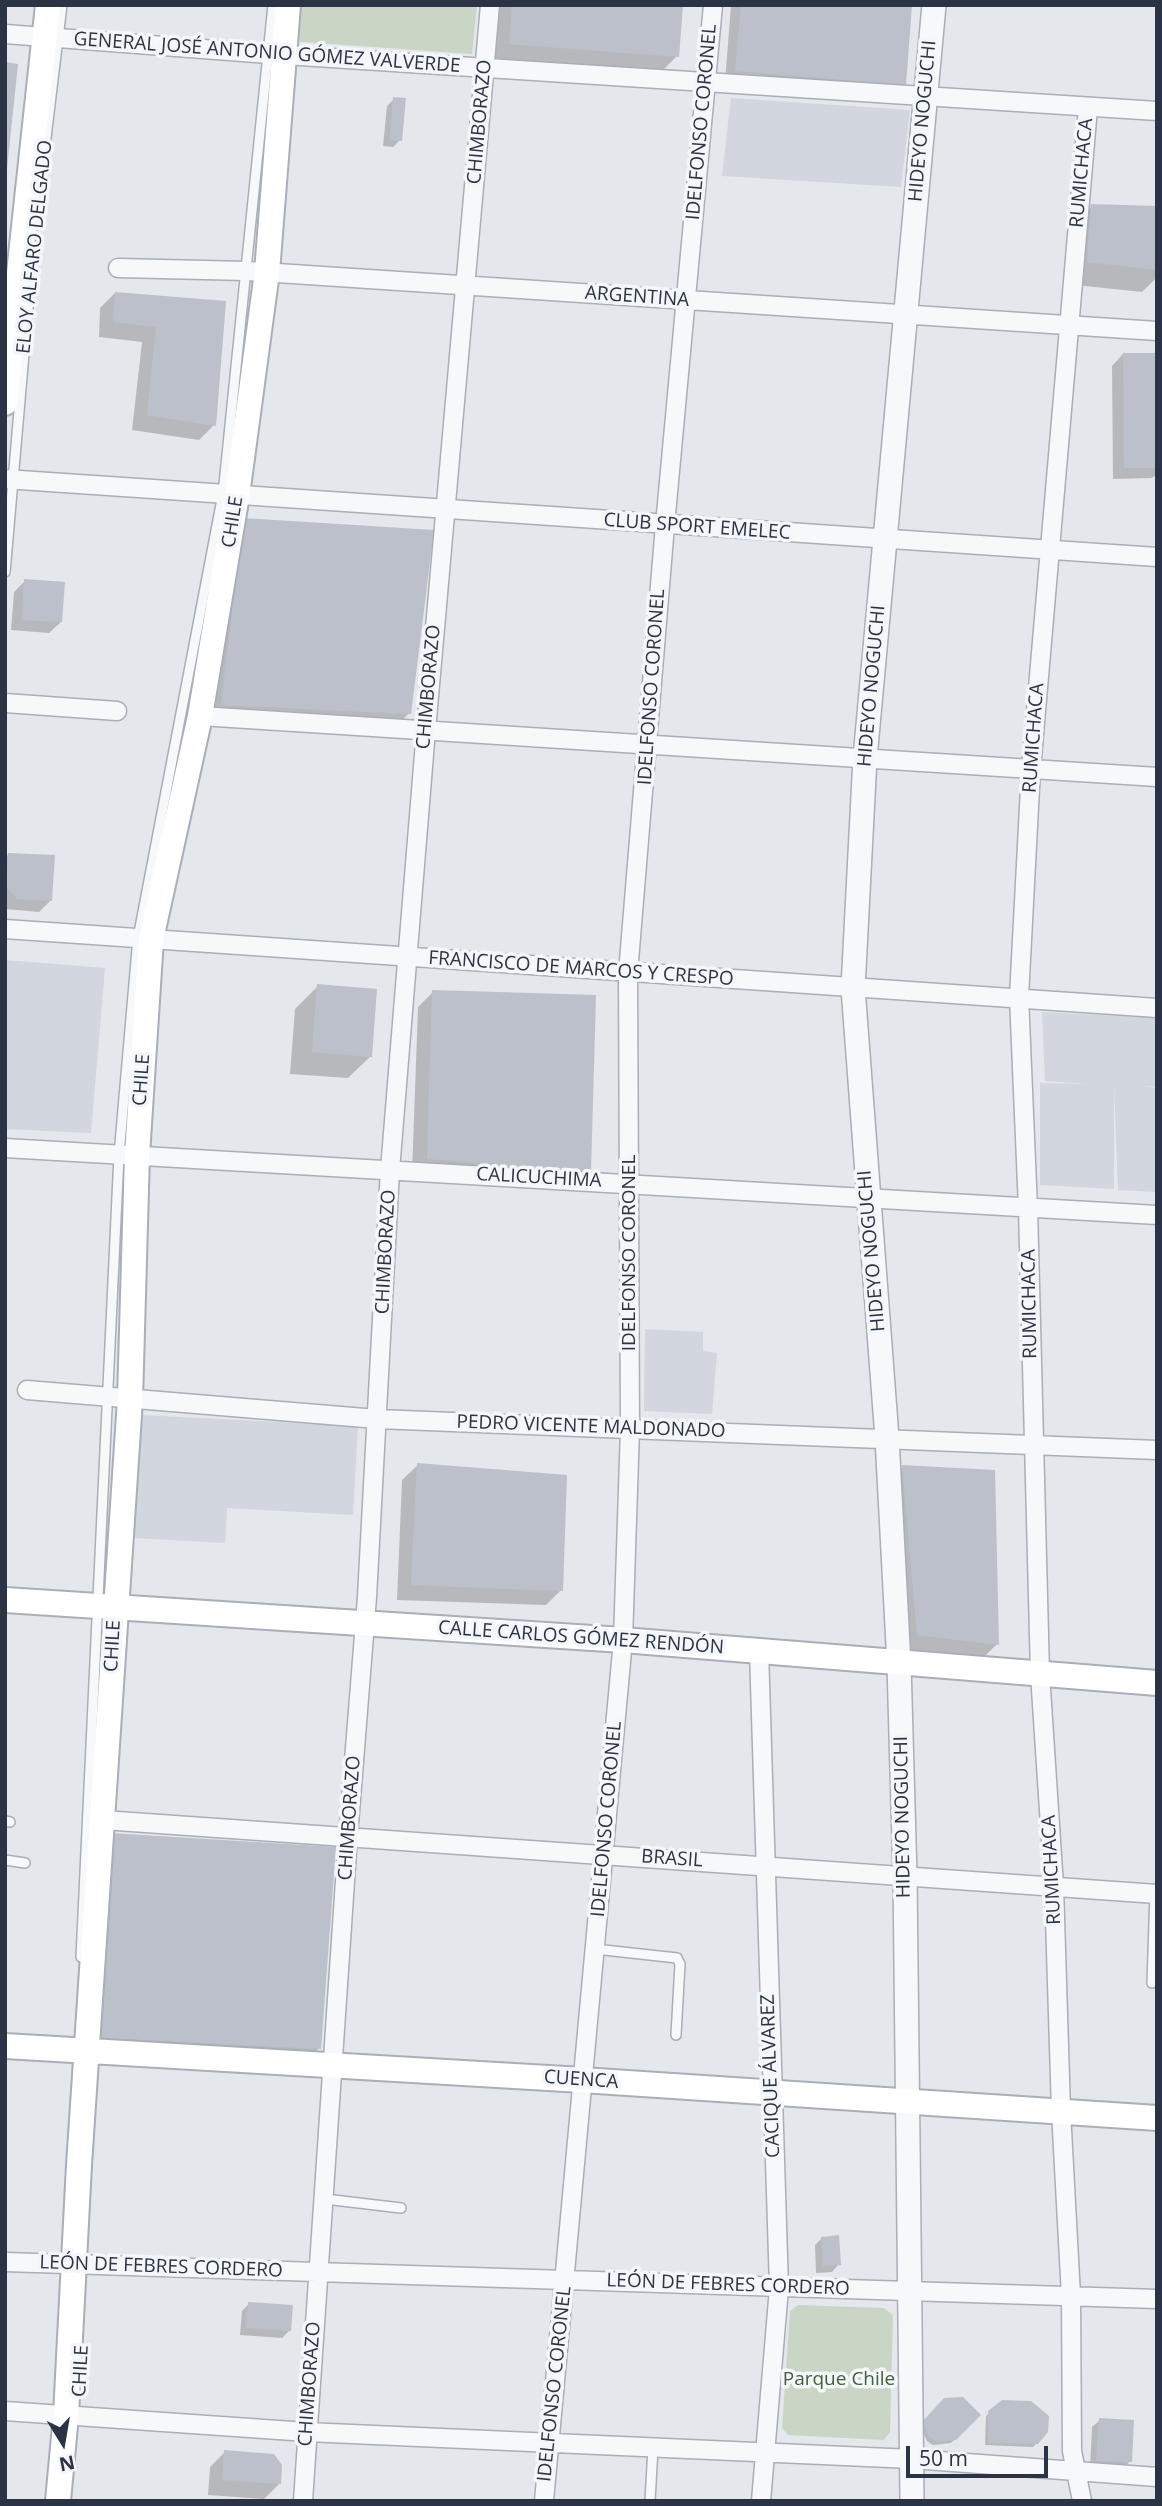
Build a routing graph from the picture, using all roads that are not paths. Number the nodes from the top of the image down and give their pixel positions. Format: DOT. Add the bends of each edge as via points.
graph roads {
  1 [pos="48,5"];
  2 [pos="62,5"];
  3 [pos="273,5"];
  4 [pos="288,5"];
  5 [pos="490,5"];
  6 [pos="713,5"];
  7 [pos="934,5"];
  8 [pos="5,34"];
  9 [pos="52,38"];
  10 [pos="276,55"];
  11 [pos="484,68"];
  12 [pos="707,82"];
  13 [pos="925,97"];
  14 [pos="1088,107"];
  15 [pos="1157,111"];
  16 [pos="43,156"];
  17 [pos="19,266"];
  18 [pos="118,268"];
  19 [pos="257,272"];
  20 [pos="466,286"];
  21 [pos="686,300"];
  22 [pos="905,314"];
  23 [pos="1069,325"];
  24 [pos="1157,331"];
  25 [pos="5,404"];
  26 [pos="9,479"];
  27 [pos="230,495"];
  28 [pos="445,510"];
  29 [pos="665,525"];
  30 [pos="886,539"];
  31 [pos="1050,550"];
  32 [pos="1157,557"];
  33 [pos="5,572"];
  34 [pos="5,703"];
  35 [pos="117,711"];
  36 [pos="185,714"];
  37 [pos="426,730"];
  38 [pos="648,744"];
  39 [pos="865,758"];
  40 [pos="1031,769"];
  41 [pos="1157,777"];
  42 [pos="5,929"];
  43 [pos="144,939"];
  44 [pos="408,958"];
  45 [pos="628,973"];
  46 [pos="853,988"];
  47 [pos="1018,998"];
  48 [pos="1157,1008"];
  49 [pos="5,1148"];
  50 [pos="128,1155"];
  51 [pos="390,1170"];
  52 [pos="630,1184"];
  53 [pos="868,1198"];
  54 [pos="1028,1208"];
  55 [pos="1157,1215"];
  56 [pos="27,1390"];
  57 [pos="119,1399"];
  58 [pos="377,1419"];
  59 [pos="630,1429"];
  60 [pos="887,1438"];
  61 [pos="1032,1443"];
  62 [pos="1157,1450"];
  63 [pos="5,1600"];
  64 [pos="107,1606"];
  65 [pos="365,1624"];
  66 [pos="623,1640"];
  67 [pos="759,1651"];
  68 [pos="900,1664"];
  69 [pos="1040,1674"];
  70 [pos="1157,1683"];
  71 [pos="103,1820"];
  72 [pos="348,1837"];
  73 [pos="605,1855"];
  74 [pos="5,1860"];
  75 [pos="25,1863"];
  76 [pos="767,1866"];
  77 [pos="905,1876"];
  78 [pos="1054,1886"];
  79 [pos="1156,1894"];
  80 [pos="595,1949"];
  81 [pos="80,1970"];
  82 [pos="1152,1983"];
  83 [pos="676,2035"];
  84 [pos="5,2046"];
  85 [pos="80,2047"];
  86 [pos="334,2065"];
  87 [pos="582,2080"];
  88 [pos="771,2092"];
  89 [pos="906,2101"];
  90 [pos="1061,2111"];
  91 [pos="1157,2118"];
  92 [pos="325,2199"];
  93 [pos="401,2208"];
  94 [pos="80,2257"];
  95 [pos="5,2262"];
  96 [pos="318,2272"];
  97 [pos="565,2280"];
  98 [pos="779,2288"];
  99 [pos="909,2291"];
  100 [pos="1071,2296"];
  101 [pos="1157,2299"];
  102 [pos="5,2411"];
  103 [pos="73,2416"];
  104 [pos="307,2432"];
  105 [pos="548,2444"];
  106 [pos="653,2448"];
  107 [pos="766,2451"];
  108 [pos="912,2459"];
  109 [pos="1077,2472"];
  110 [pos="1157,2477"];
  111 [pos="58,2501"];
  112 [pos="72,2501"];
  113 [pos="303,2501"];
  114 [pos="544,2501"];
  115 [pos="650,2501"];
  116 [pos="761,2501"];
  117 [pos="912,2501"];
  118 [pos="1082,2501"];
  1 -- 9 [label="main road, ELOY ALFARO DELGADO"];
  2 -- 9 [label="lane, ELOY ALFARO DELGADO"];
  3 -- 10 [label="lane, CHILE"];
  4 -- 10 [label="main road, CHILE"];
  5 -- 11 [label="street, CHIMBORAZO"];
  6 -- 12 [label="street, IDELFONSO CORONEL"];
  7 -- 13 [label="street, HIDEYO NOGUCHI"];
  8 -- 9 [label="street, GENERAL JOSÉ ANTONIO GÓMEZ VALVERDE"];
  9 -- 10 [label="street, GENERAL JOSÉ ANTONIO GÓMEZ VALVERDE"];
  9 -- 16 [label="lane, ELOY ALFARO DELGADO"];
  9 -- 17 [label="main road, ELOY ALFARO DELGADO"];
  10 -- 11 [label="street, GENERAL JOSÉ ANTONIO GÓMEZ VALVERDE"];
  10 -- 19 [label="main road, CHILE"];
  11 -- 12 [label="street, GENERAL JOSÉ ANTONIO GÓMEZ VALVERDE"];
  11 -- 20 [label="street, CHIMBORAZO"];
  12 -- 13 [label="street, GENERAL JOSÉ ANTONIO GÓMEZ VALVERDE"];
  12 -- 21 [label="street, IDELFONSO CORONEL"];
  13 -- 14 [label="street, GENERAL JOSÉ ANTONIO GÓMEZ VALVERDE"];
  13 -- 22 [label="street, HIDEYO NOGUCHI"];
  14 -- 15 [label="street, GENERAL JOSÉ ANTONIO GÓMEZ VALVERDE"];
  14 -- 23 [label="street, RUMICHACA"];
  17 -- 25 [label="main road, ELOY ALFARO DELGADO"];
  17 -- 26 [label="lane, ELOY ALFARO DELGADO"];
  18 -- 19 [label="street, ARGENTINA"];
  19 -- 20 [label="street, ARGENTINA"];
  19 -- 27 [label="main road, CHILE"];
  20 -- 21 [label="street, ARGENTINA"];
  20 -- 28 [label="street, CHIMBORAZO"];
  21 -- 22 [label="street, ARGENTINA"];
  21 -- 29 [label="street, IDELFONSO CORONEL"];
  22 -- 23 [label="street, ARGENTINA"];
  22 -- 30 [label="street, HIDEYO NOGUCHI"];
  23 -- 24 [label="street, ARGENTINA"];
  23 -- 31 [label="street, RUMICHACA"];
  26 -- 27 [label="street, CLUB SPORT EMELEC"];
  26 -- 33 [label="lane, ELOY ALFARO DELGADO"];
  27 -- 28 [label="street, CLUB SPORT EMELEC"];
  27 -- 36 [label="main road, CHILE"];
  28 -- 29 [label="street, CLUB SPORT EMELEC"];
  28 -- 37 [label="street, CHIMBORAZO"];
  29 -- 30 [label="street, CLUB SPORT EMELEC"];
  29 -- 38 [label="street, IDELFONSO CORONEL"];
  30 -- 31 [label="street, CLUB SPORT EMELEC"];
  30 -- 39 [label="street, HIDEYO NOGUCHI"];
  31 -- 32 [label="street, CLUB SPORT EMELEC"];
  31 -- 40 [label="street, RUMICHACA"];
  34 -- 35 [label="street"];
  36 -- 37 [label="street"];
  36 -- 43 [label="main road, CHILE"];
  37 -- 38 [label="street"];
  37 -- 44 [label="street, CHIMBORAZO"];
  38 -- 39 [label="street"];
  38 -- 45 [label="street, IDELFONSO CORONEL"];
  39 -- 40 [label="street"];
  39 -- 46 [label="street, HIDEYO NOGUCHI"];
  40 -- 41 [label="street"];
  40 -- 47 [label="street, RUMICHACA"];
  42 -- 43 [label="street, FRANCISCO DE MARCOS Y CRESPO"];
  43 -- 44 [label="street, FRANCISCO DE MARCOS Y CRESPO"];
  43 -- 50 [label="main road, CHILE"];
  44 -- 45 [label="street, FRANCISCO DE MARCOS Y CRESPO"];
  44 -- 51 [label="street, CHIMBORAZO"];
  45 -- 46 [label="street, FRANCISCO DE MARCOS Y CRESPO"];
  45 -- 52 [label="street, IDELFONSO CORONEL"];
  46 -- 47 [label="street, FRANCISCO DE MARCOS Y CRESPO"];
  46 -- 53 [label="street, HIDEYO NOGUCHI"];
  47 -- 48 [label="street, FRANCISCO DE MARCOS Y CRESPO"];
  47 -- 54 [label="street, RUMICHACA"];
  49 -- 50 [label="street, CALICUCHIMA"];
  50 -- 51 [label="street, CALICUCHIMA"];
  50 -- 57 [label="main road, CHILE"];
  51 -- 52 [label="street, CALICUCHIMA"];
  51 -- 58 [label="street, CHIMBORAZO"];
  52 -- 53 [label="street, CALICUCHIMA"];
  52 -- 59 [label="street, IDELFONSO CORONEL"];
  53 -- 54 [label="street, CALICUCHIMA"];
  53 -- 60 [label="street, HIDEYO NOGUCHI"];
  54 -- 55 [label="street, CALICUCHIMA"];
  54 -- 61 [label="street, RUMICHACA"];
  56 -- 57 [label="street, PEDRO VICENTE MALDONADO"];
  57 -- 58 [label="street, PEDRO VICENTE MALDONADO"];
  57 -- 64 [label="main road, CHILE"];
  58 -- 59 [label="street, PEDRO VICENTE MALDONADO"];
  58 -- 65 [label="street, CHIMBORAZO"];
  59 -- 60 [label="street, PEDRO VICENTE MALDONADO"];
  59 -- 66 [label="street, IDELFONSO CORONEL"];
  60 -- 61 [label="street, PEDRO VICENTE MALDONADO"];
  60 -- 68 [label="street, HIDEYO NOGUCHI"];
  61 -- 62 [label="street, PEDRO VICENTE MALDONADO"];
  61 -- 69 [label="street, RUMICHACA"];
  63 -- 64 [label="main road, CALLE CARLOS GÓMEZ RENDÓN"];
  64 -- 65 [label="main road, CALLE CARLOS GÓMEZ RENDÓN"];
  64 -- 71 [label="main road, CHILE"];
  64 -- 81 [label="lane, CHILE"];
  65 -- 66 [label="main road, CALLE CARLOS GÓMEZ RENDÓN"];
  65 -- 72 [label="street, CHIMBORAZO"];
  66 -- 67 [label="main road, CALLE CARLOS GÓMEZ RENDÓN"];
  66 -- 73 [label="street, IDELFONSO CORONEL"];
  67 -- 68 [label="main road, CALLE CARLOS GÓMEZ RENDÓN"];
  67 -- 76 [label="street, CACIQUE ÁLVAREZ"];
  68 -- 69 [label="main road, CALLE CARLOS GÓMEZ RENDÓN"];
  68 -- 77 [label="street, HIDEYO NOGUCHI"];
  69 -- 70 [label="main road, CALLE CARLOS GÓMEZ RENDÓN"];
  69 -- 78 [label="street, RUMICHACA"];
  71 -- 72 [label="street, BRASIL"];
  71 -- 85 [label="main road, CHILE"];
  72 -- 73 [label="street, BRASIL"];
  72 -- 86 [label="street, CHIMBORAZO"];
  73 -- 76 [label="street, BRASIL"];
  73 -- 80 [label="street, IDELFONSO CORONEL"];
  74 -- 75 [label="lane"];
  76 -- 77 [label="street, BRASIL"];
  76 -- 88 [label="street, CACIQUE ÁLVAREZ"];
  77 -- 78 [label="street, BRASIL"];
  77 -- 89 [label="street, HIDEYO NOGUCHI"];
  78 -- 79 [label="street, BRASIL"];
  78 -- 90 [label="street, RUMICHACA"];
  79 -- 82 [label="lane"];
  80 -- 83 [label="lane" via="677,1958"];
  80 -- 87 [label="street, IDELFONSO CORONEL"];
  84 -- 85 [label="main road, CUENCA"];
  85 -- 86 [label="main road, CUENCA"];
  85 -- 94 [label="main road, CHILE"];
  86 -- 87 [label="main road, CUENCA"];
  86 -- 92 [label="street, CHIMBORAZO"];
  87 -- 88 [label="main road, CUENCA"];
  87 -- 97 [label="street, IDELFONSO CORONEL"];
  88 -- 89 [label="main road, CUENCA"];
  88 -- 98 [label="street, CACIQUE ÁLVAREZ"];
  89 -- 90 [label="main road, CUENCA"];
  89 -- 99 [label="street, HIDEYO NOGUCHI"];
  90 -- 91 [label="main road, CUENCA"];
  90 -- 100 [label="street, RUMICHACA"];
  92 -- 93 [label="lane"];
  92 -- 96 [label="street, CHIMBORAZO"];
  94 -- 95 [label="street, LEÓN DE FEBRES CORDERO"];
  94 -- 96 [label="street, LEÓN DE FEBRES CORDERO"];
  94 -- 103 [label="main road, CHILE"];
  96 -- 97 [label="street, LEÓN DE FEBRES CORDERO"];
  96 -- 104 [label="street, CHIMBORAZO"];
  97 -- 98 [label="street, LEÓN DE FEBRES CORDERO"];
  97 -- 105 [label="street, IDELFONSO CORONEL"];
  98 -- 99 [label="street, LEÓN DE FEBRES CORDERO"];
  98 -- 107 [label="street, CACIQUE ÁLVAREZ"];
  99 -- 100 [label="street, LEÓN DE FEBRES CORDERO"];
  99 -- 108 [label="street, HIDEYO NOGUCHI"];
  100 -- 101 [label="street, LEÓN DE FEBRES CORDERO"];
  100 -- 109 [label="street, RUMICHACA" via="1072,2451"];
  102 -- 103 [label="street"];
  103 -- 104 [label="street"];
  103 -- 111 [label="main road, CHILE"];
  103 -- 112 [label="main road, CHILE"];
  104 -- 105 [label="street"];
  104 -- 113 [label="street, CHIMBORAZO"];
  105 -- 106 [label="street"];
  105 -- 114 [label="street, IDELFONSO CORONEL"];
  106 -- 107 [label="street"];
  106 -- 115 [label="lane"];
  107 -- 108 [label="street"];
  107 -- 116 [label="street, CACIQUE ÁLVAREZ"];
  108 -- 109 [label="street"];
  108 -- 117 [label="street, HIDEYO NOGUCHI"];
  109 -- 110 [label="street"];
  109 -- 118 [label="street, RUMICHACA"];
}
